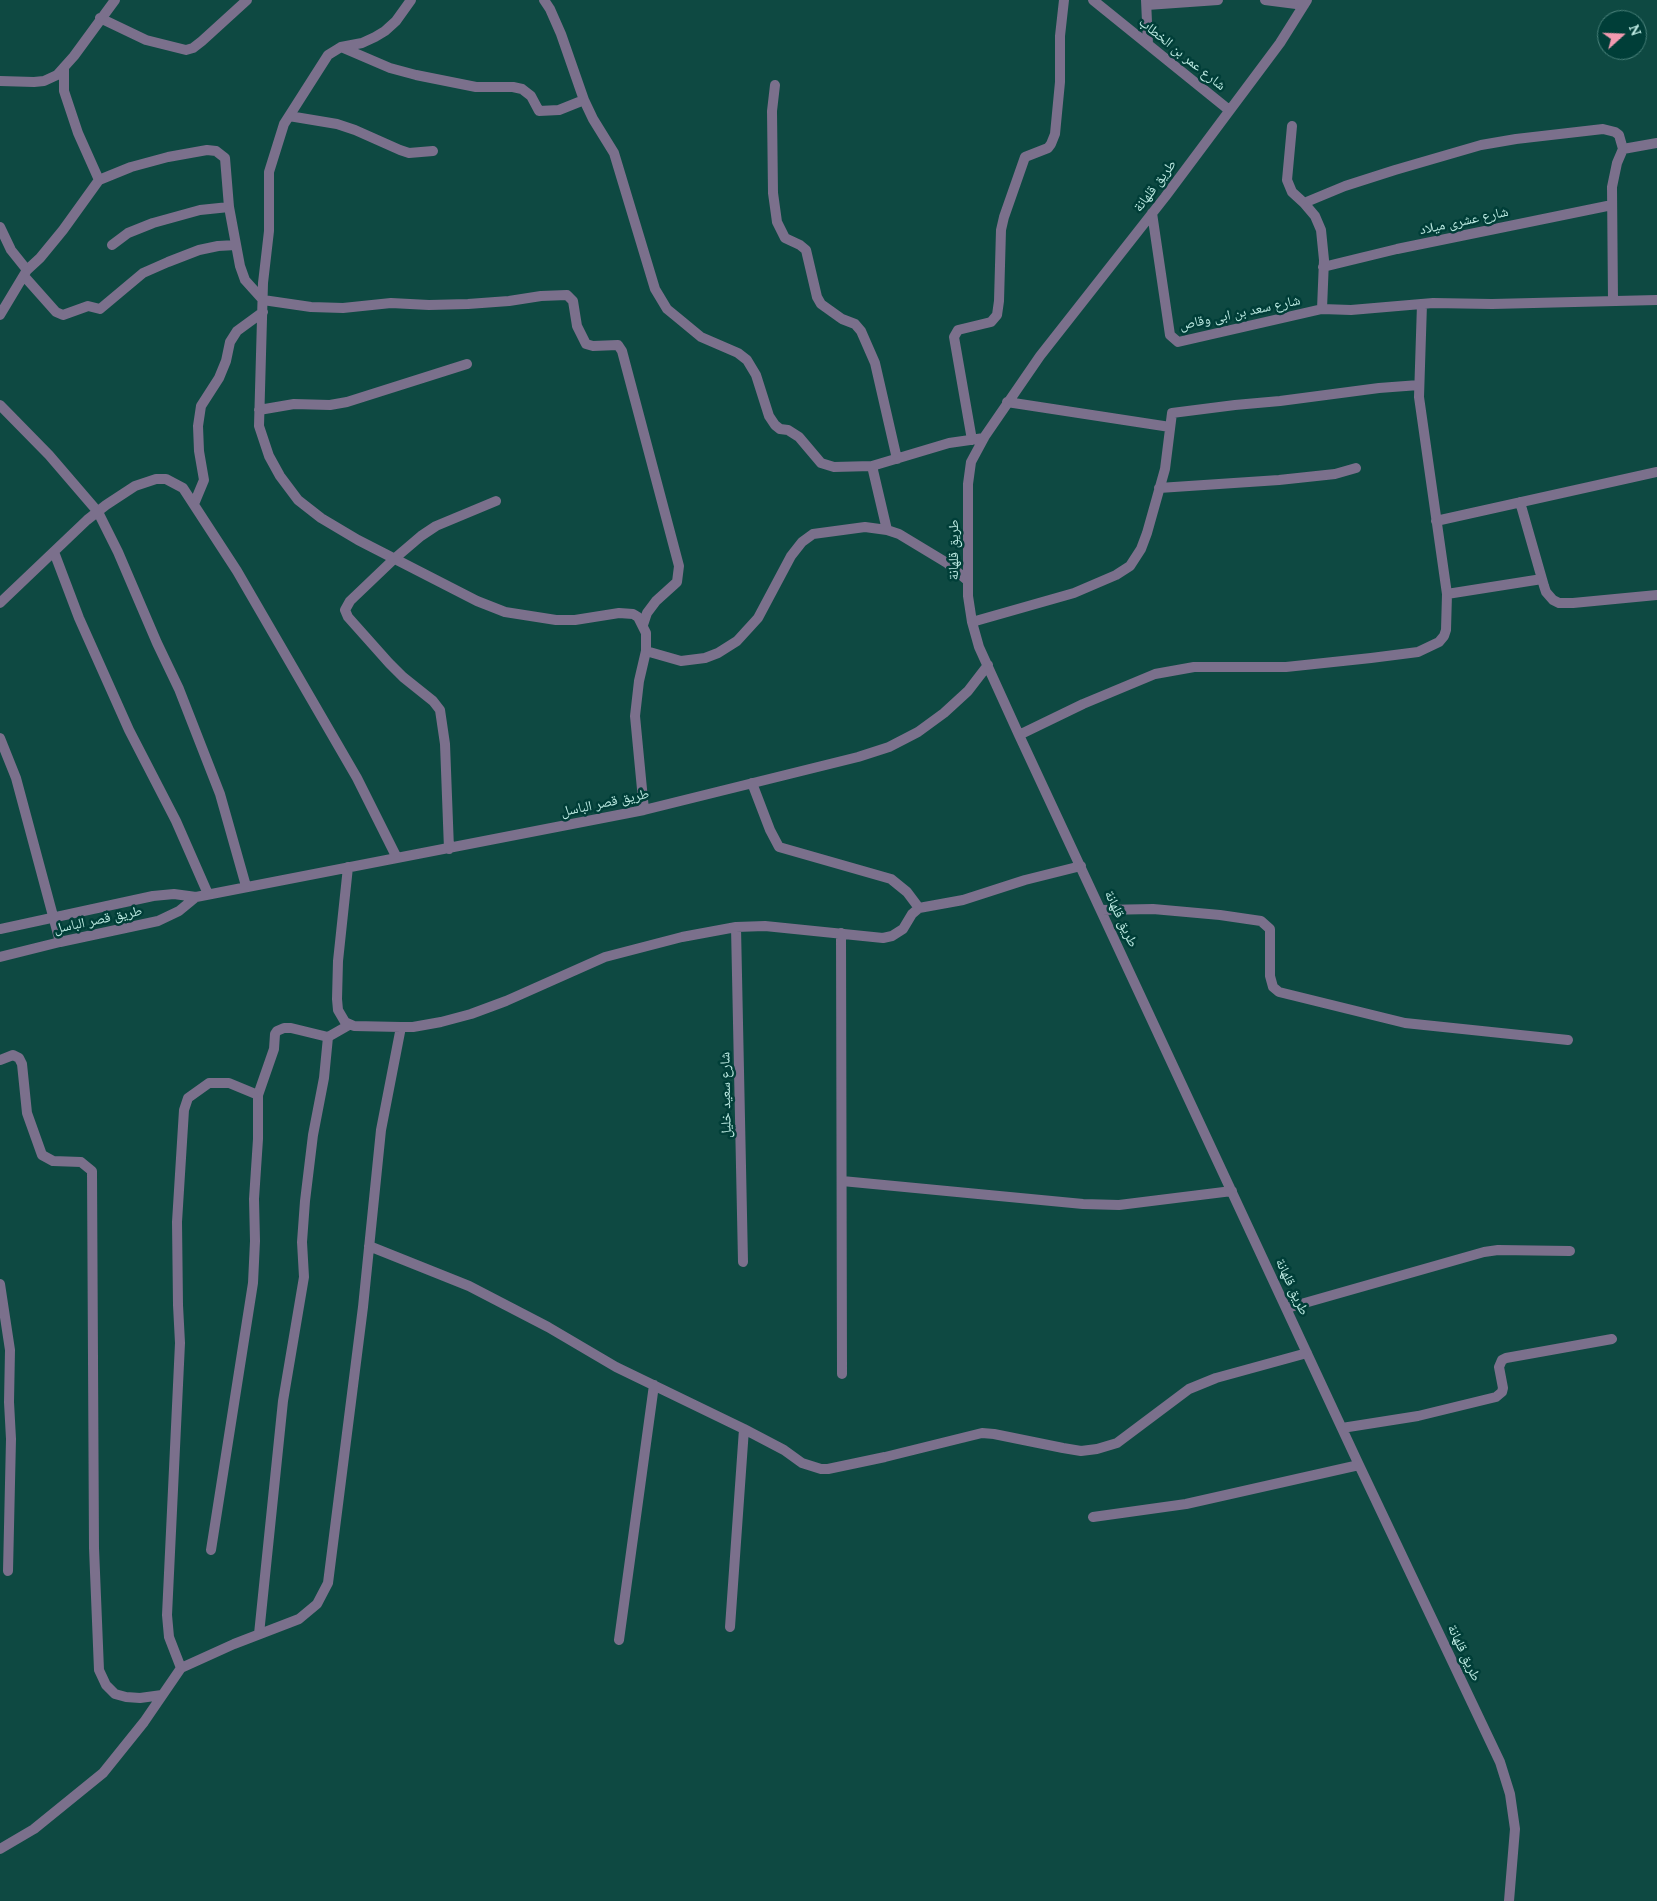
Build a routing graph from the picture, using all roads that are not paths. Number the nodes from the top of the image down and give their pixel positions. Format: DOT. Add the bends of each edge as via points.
graph roads {
  1 [pos="115,0"];
  2 [pos="247,0"];
  3 [pos="544,0"];
  4 [pos="1064,0"];
  5 [pos="1093,0"];
  6 [pos="1218,0"];
  7 [pos="1265,0"];
  8 [pos="408,2"];
  9 [pos="1306,2"];
  10 [pos="1146,3"];
  11 [pos="100,18"];
  12 [pos="1148,44"];
  13 [pos="341,47"];
  14 [pos="64,68"];
  15 [pos="0,81"];
  16 [pos="775,86"];
  17 [pos="584,100"];
  18 [pos="1229,110"];
  19 [pos="288,116"];
  20 [pos="1292,126"];
  21 [pos="1657,143"];
  22 [pos="1623,149"];
  23 [pos="432,151"];
  24 [pos="99,180"];
  25 [pos="1304,203"];
  26 [pos="1612,205"];
  27 [pos="229,207"];
  28 [pos="1152,214"];
  29 [pos="0,227"];
  30 [pos="112,244"];
  31 [pos="236,244"];
  32 [pos="1323,267"];
  33 [pos="26,273"];
  34 [pos="263,300"];
  35 [pos="1657,300"];
  36 [pos="1613,301"];
  37 [pos="1422,304"];
  38 [pos="1322,309"];
  39 [pos="263,312"];
  40 [pos="0,315"];
  41 [pos="467,364"];
  42 [pos="1419,385"];
  43 [pos="1007,402"];
  44 [pos="0,405"];
  45 [pos="259,410"];
  46 [pos="1170,428"];
  47 [pos="984,438"];
  48 [pos="972,440"];
  49 [pos="897,458"];
  50 [pos="872,466"];
  51 [pos="1356,468"];
  52 [pos="1657,472"];
  53 [pos="1159,488"];
  54 [pos="496,501"];
  55 [pos="1520,502"];
  56 [pos="194,504"];
  57 [pos="98,512"];
  58 [pos="1436,521"];
  59 [pos="887,530"];
  60 [pos="54,552"];
  61 [pos="394,559"];
  62 [pos="1542,579"];
  63 [pos="968,581"];
  64 [pos="1447,594"];
  65 [pos="1657,595"];
  66 [pos="0,603"];
  67 [pos="972,622"];
  68 [pos="644,625"];
  69 [pos="646,651"];
  70 [pos="988,665"];
  71 [pos="1019,735"];
  72 [pos="0,740"];
  73 [pos="752,783"];
  74 [pos="644,810"];
  75 [pos="449,849"];
  76 [pos="397,858"];
  77 [pos="1081,866"];
  78 [pos="348,867"];
  79 [pos="246,886"];
  80 [pos="208,894"];
  81 [pos="196,897"];
  82 [pos="919,908"];
  83 [pos="1102,910"];
  84 [pos="54,916"];
  85 [pos="736,927"];
  86 [pos="0,928"];
  87 [pos="841,933"];
  88 [pos="60,942"];
  89 [pos="0,958"];
  90 [pos="349,1025"];
  91 [pos="401,1027"];
  92 [pos="328,1037"];
  93 [pos="1568,1040"];
  94 [pos="0,1060"];
  95 [pos="258,1095"];
  96 [pos="842,1181"];
  97 [pos="1232,1191"];
  98 [pos="369,1246"];
  99 [pos="1570,1251"];
  100 [pos="743,1262"];
  101 [pos="0,1284"];
  102 [pos="1287,1308"];
  103 [pos="1612,1339"];
  104 [pos="1307,1353"];
  105 [pos="842,1374"];
  106 [pos="654,1385"];
  107 [pos="1342,1428"];
  108 [pos="744,1429"];
  109 [pos="1359,1464"];
  110 [pos="1093,1517"];
  111 [pos="211,1550"];
  112 [pos="8,1571"];
  113 [pos="730,1627"];
  114 [pos="259,1634"];
  115 [pos="619,1640"];
  116 [pos="181,1668"];
  117 [pos="162,1696"];
  118 [pos="0,1849"];
  119 [pos="1509,1901"];
  1 -- 11 [label="street"];
  2 -- 11 [label="street" via="202,41 186,50 146,40"];
  3 -- 17 [label="street" via="561,34"];
  4 -- 48 [label="street" via="1055,134 1048,148 1025,157 1004,217 997,315 992,322 958,330 954,337"];
  5 -- 12 [label="street, شارع عمر بن الخطاب"];
  6 -- 10 [label="street"];
  7 -- 9 [label="street"];
  8 -- 13 [label="street" via="396,21 375,37"];
  9 -- 18 [label="street, طريق قلهانة" via="1280,43"];
  10 -- 12 [label="street"];
  11 -- 14 [label="street"];
  12 -- 18 [label="street, شارع عمر بن الخطاب"];
  13 -- 17 [label="street" via="390,68 416,75 476,87 522,88 539,111 559,110"];
  13 -- 19 [label="street" via="328,54"];
  14 -- 15 [label="street" via="58,75 44,81"];
  14 -- 24 [label="street" via="64,91"];
  16 -- 49 [label="street" via="772,111 773,193 777,222 785,238 806,250 821,304 861,331 875,363"];
  17 -- 50 [label="street" via="614,153 655,289 667,309 701,337 743,356 756,375 772,421 780,429 798,437 821,463 834,467"];
  18 -- 28 [label="street, طريق قلهانة"];
  19 -- 23 [label="street" via="346,127 410,153"];
  19 -- 34 [label="street" via="269,172 269,232"];
  20 -- 25 [label="street" via="1287,180 1292,192"];
  21 -- 22 [label="street"];
  22 -- 25 [label="street" via="1619,135 1603,129 1490,143 1394,170"];
  22 -- 26 [label="street" via="1612,187"];
  24 -- 27 [label="street" via="168,157 216,151 225,158"];
  24 -- 33 [label="street" via="63,230"];
  25 -- 32 [label="street" via="1321,230"];
  26 -- 32 [label="street, شارع عشرى ميلاد"];
  26 -- 36 [label="street"];
  27 -- 30 [label="street" via="200,210 153,223"];
  27 -- 31 [label="street"];
  28 -- 38 [label="street, شارع سعد بن ابى وقاص" via="1170,335 1175,340 1183,342"];
  28 -- 43 [label="street, طريق قلهانة"];
  29 -- 33 [label="street"];
  31 -- 33 [label="street" via="199,250 168,262 142,273 100,309 88,306 63,315 56,312"];
  31 -- 34 [label="street" via="245,280"];
  32 -- 38 [label="street"];
  33 -- 40 [label="street"];
  34 -- 39 [label="street"];
  34 -- 68 [label="street" via="343,308 391,303 468,304 567,295 573,301 577,326 586,344 618,345 622,351 680,566 677,582 647,613"];
  35 -- 36 [label="street"];
  36 -- 37 [label="street"];
  37 -- 38 [label="street"];
  37 -- 42 [label="street"];
  39 -- 45 [label="street"];
  39 -- 56 [label="street" via="237,331 230,342 219,378 201,406 199,451 204,480"];
  41 -- 45 [label="street" via="347,402 294,404"];
  42 -- 46 [label="street" via="1172,413"];
  42 -- 58 [label="street"];
  43 -- 46 [label="street"];
  43 -- 47 [label="street, طريق قلهانة"];
  44 -- 57 [label="street"];
  45 -- 61 [label="street" via="259,426 269,456 298,500 321,518"];
  46 -- 53 [label="street"];
  47 -- 48 [label="street"];
  47 -- 63 [label="street, طريق قلهانة" via="971,462 968,484"];
  48 -- 49 [label="street"];
  49 -- 50 [label="street"];
  50 -- 59 [label="street"];
  51 -- 53 [label="street" via="1335,474 1279,480"];
  52 -- 55 [label="street"];
  53 -- 67 [label="street" via="1141,549 1130,566 1074,593"];
  54 -- 61 [label="street" via="436,526"];
  55 -- 58 [label="street"];
  55 -- 62 [label="street"];
  56 -- 57 [label="street" via="183,488 166,480 156,480 135,486"];
  56 -- 76 [label="street" via="237,571 357,778"];
  57 -- 60 [label="street"];
  57 -- 79 [label="street" via="179,689 220,794"];
  58 -- 64 [label="street"];
  59 -- 63 [label="street" via="947,563"];
  59 -- 69 [label="street" via="865,527 826,531 807,538 782,570 758,618 737,641 718,653 699,660 681,661"];
  60 -- 66 [label="street"];
  60 -- 80 [label="street" via="79,618 129,730 176,821"];
  61 -- 68 [label="street" via="477,602 505,612 556,620 633,614"];
  61 -- 75 [label="street" via="350,601 345,610 389,663 440,710 445,744"];
  62 -- 64 [label="street"];
  62 -- 65 [label="street" via="1548,596 1560,603"];
  63 -- 67 [label="street, طريق قلهانة"];
  64 -- 71 [label="street" via="1444,636 1418,652 1286,667 1194,667 1155,674"];
  67 -- 70 [label="street, طريق قلهانة"];
  68 -- 69 [label="street"];
  69 -- 74 [label="street" via="638,681 635,716"];
  70 -- 71 [label="street, طريق قلهانة"];
  70 -- 73 [label="street, طريق قصر الباسل" via="968,691 944,713 889,747"];
  71 -- 77 [label="street, طريق قلهانة"];
  72 -- 84 [label="street" via="16,778"];
  73 -- 74 [label="street, طريق قصر الباسل"];
  73 -- 82 [label="street" via="779,847 891,879"];
  74 -- 75 [label="street, طريق قصر الباسل"];
  75 -- 76 [label="street, طريق قصر الباسل"];
  76 -- 78 [label="street, طريق قصر الباسل"];
  77 -- 82 [label="street" via="963,900"];
  77 -- 83 [label="street, طريق قلهانة"];
  78 -- 79 [label="street, طريق قصر الباسل"];
  78 -- 90 [label="street" via="337,999 340,1016"];
  79 -- 80 [label="street, طريق قصر الباسل"];
  80 -- 81 [label="street, طريق قصر الباسل"];
  81 -- 84 [label="street, طريق قصر الباسل" via="158,895"];
  81 -- 88 [label="street, طريق قصر الباسل" via="179,911 158,921"];
  82 -- 87 [label="street" via="903,930 892,936 882,938"];
  83 -- 93 [label="street" via="1153,909 1261,920 1270,929 1270,976 1273,987 1279,992 1405,1023"];
  83 -- 97 [label="street, طريق قلهانة"];
  84 -- 86 [label="street, طريق قصر الباسل"];
  84 -- 88 [label="street"];
  85 -- 87 [label="street" via="765,926"];
  85 -- 91 [label="street" via="605,957 487,1009 441,1022"];
  85 -- 100 [label="street, شارع سعيد خليل"];
  87 -- 96 [label="street"];
  88 -- 89 [label="street, طريق قصر الباسل"];
  90 -- 91 [label="street"];
  90 -- 92 [label="street"];
  91 -- 98 [label="street" via="381,1130"];
  92 -- 95 [label="street" via="291,1028 276,1031 274,1049"];
  92 -- 114 [label="street" via="305,1201 304,1277 283,1401"];
  94 -- 117 [label="street" via="13,1055 22,1064 28,1113 42,1156 81,1162 92,1171 94,1548 99,1670 115,1694 140,1698"];
  95 -- 111 [label="street" via="253,1283"];
  95 -- 116 [label="street" via="228,1083 209,1083 188,1098 184,1110 178,1222 180,1343 167,1615 169,1637"];
  96 -- 97 [label="street" via="1119,1205"];
  96 -- 105 [label="street"];
  97 -- 102 [label="street, طريق قلهانة"];
  98 -- 106 [label="street" via="469,1286"];
  98 -- 114 [label="street" via="328,1582 317,1604 299,1619"];
  99 -- 102 [label="street" via="1484,1252"];
  101 -- 112 [label="street" via="10,1350"];
  102 -- 104 [label="street, طريق قلهانة"];
  103 -- 107 [label="street" via="1502,1360 1499,1367 1504,1388 1496,1397 1418,1416"];
  104 -- 107 [label="street, طريق قلهانة"];
  104 -- 108 [label="street" via="1216,1378 1189,1389 1118,1443 1098,1449 1062,1448 982,1433 821,1469 802,1463"];
  106 -- 108 [label="street"];
  106 -- 115 [label="street"];
  107 -- 109 [label="street, طريق قلهانة"];
  108 -- 113 [label="street"];
  109 -- 110 [label="street" via="1186,1504"];
  109 -- 119 [label="street, طريق قلهانة" via="1506,1778 1515,1829"];
  114 -- 116 [label="street"];
  116 -- 117 [label="street"];
  117 -- 118 [label="street" via="103,1773 34,1829"];
}
